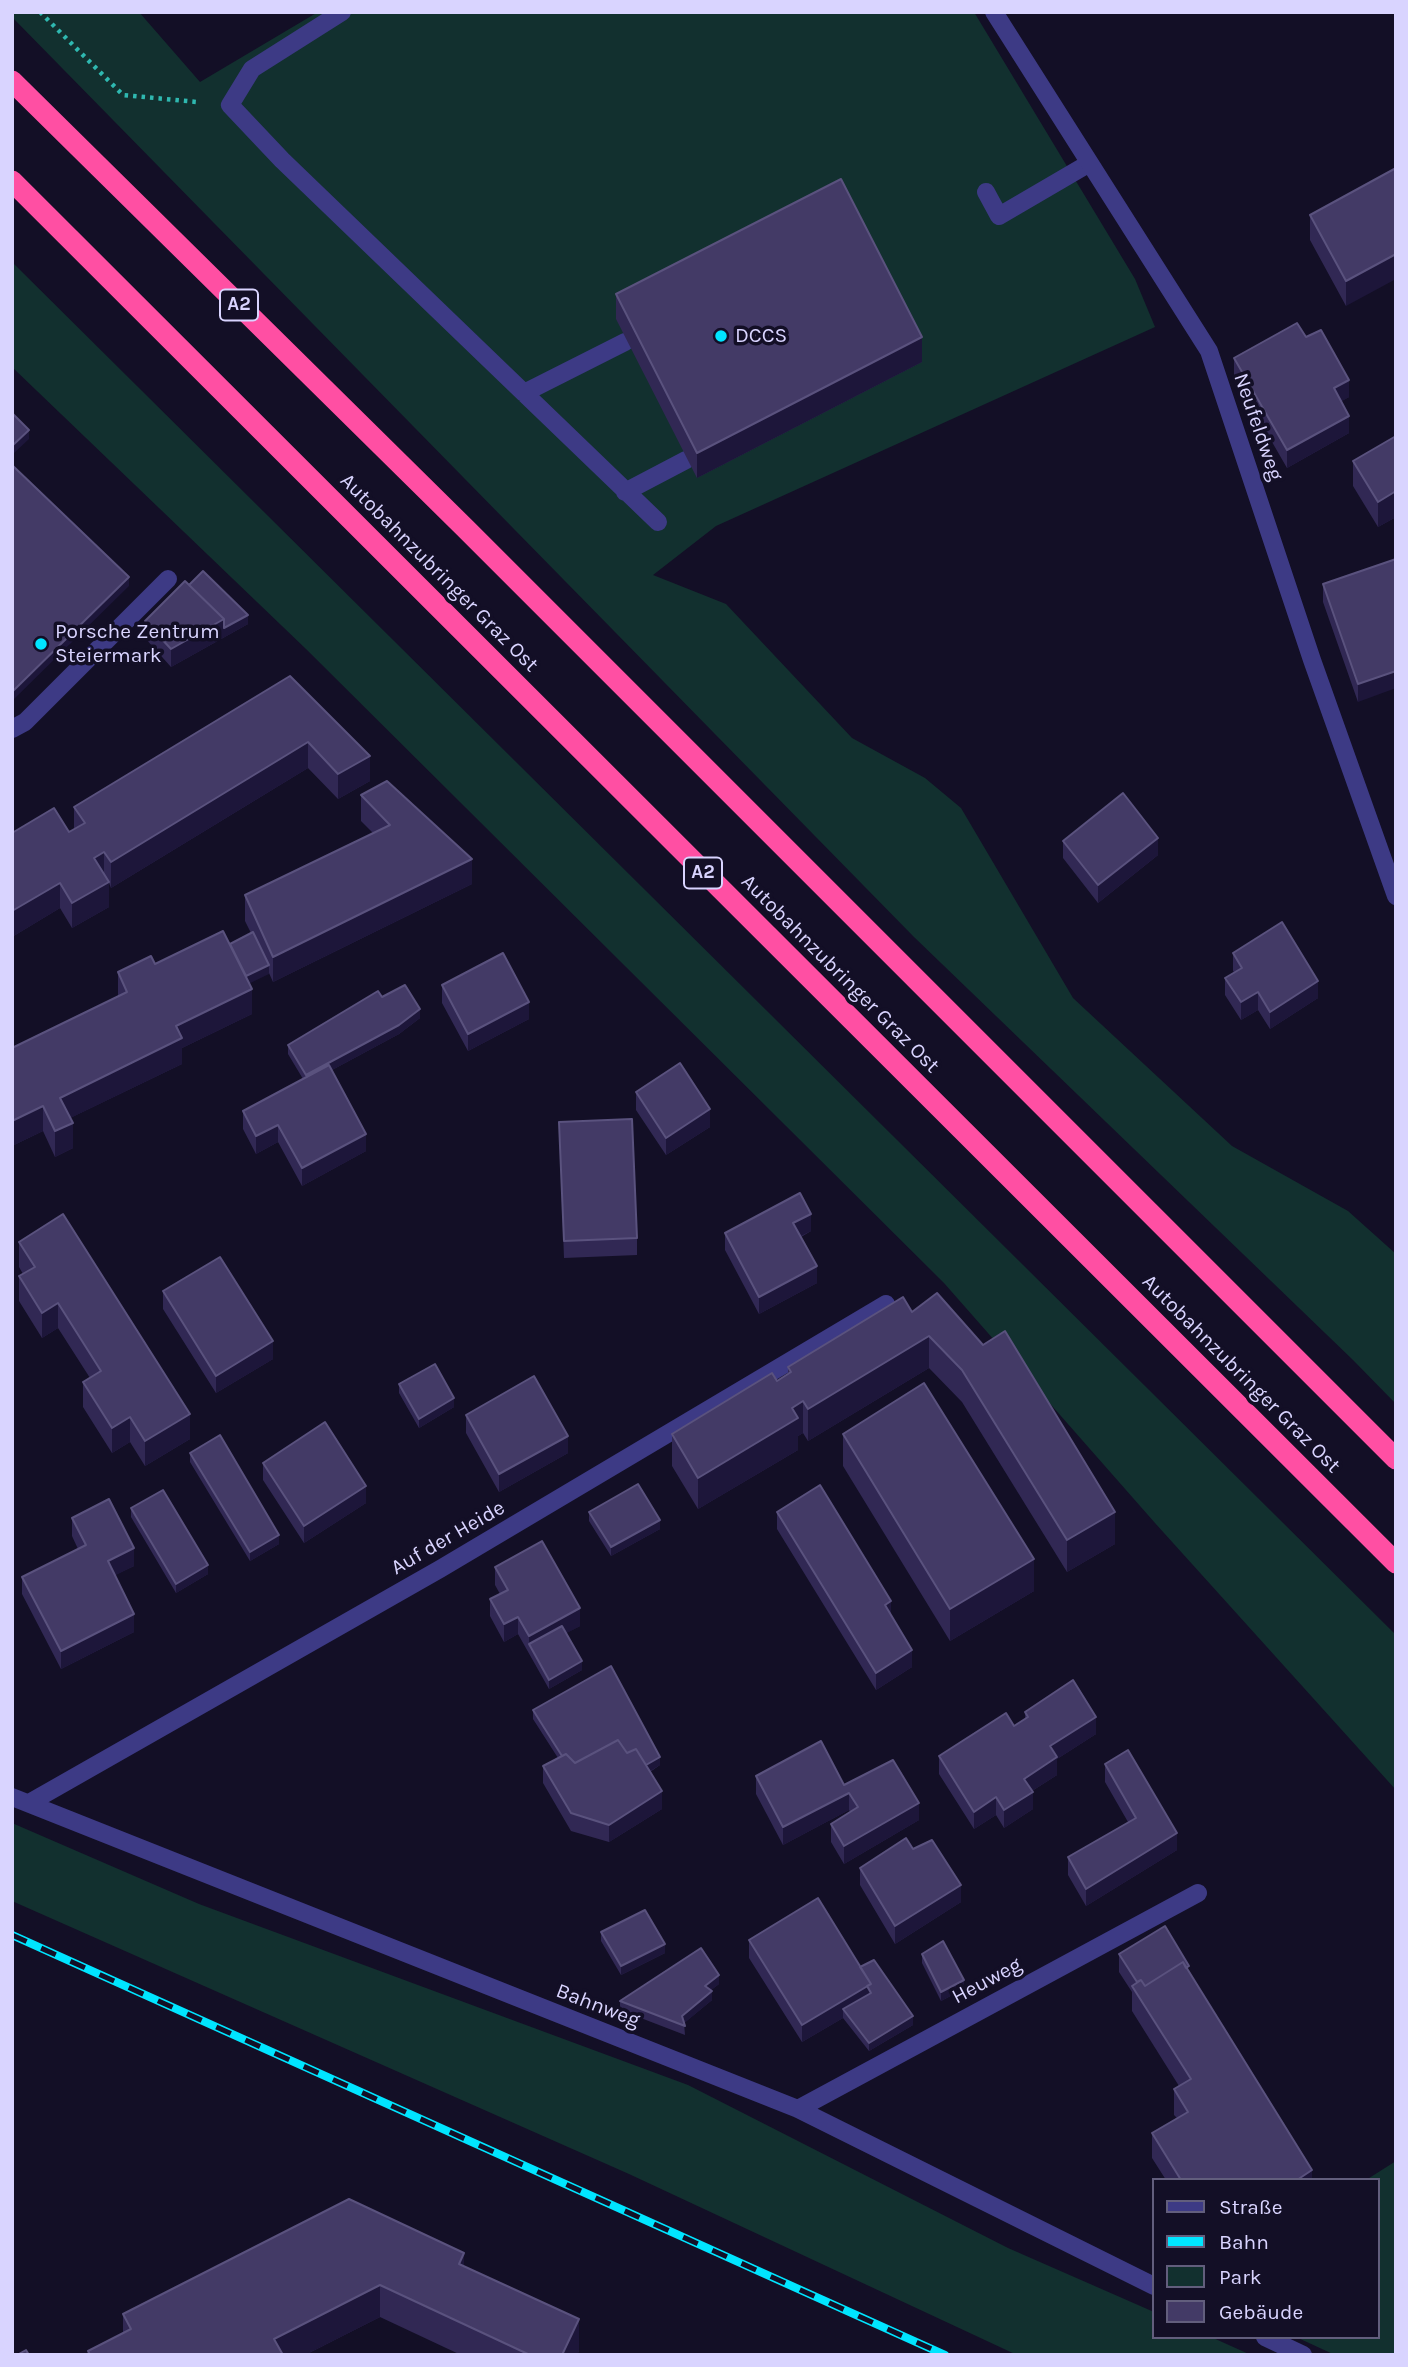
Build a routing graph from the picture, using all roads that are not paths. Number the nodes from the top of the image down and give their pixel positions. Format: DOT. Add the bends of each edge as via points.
graph roads {
  1 [pos="342,12"];
  2 [pos="994,12"];
  3 [pos="12,81"];
  4 [pos="1088,164"];
  5 [pos="12,181"];
  6 [pos="986,192"];
  7 [pos="625,342"];
  8 [pos="524,393"];
  9 [pos="686,460"];
  10 [pos="625,492"];
  11 [pos="658,522"];
  12 [pos="167,579"];
  13 [pos="12,730"];
  14 [pos="1396,896"];
  15 [pos="886,1304"];
  16 [pos="1396,1459"];
  17 [pos="1396,1563"];
  18 [pos="20,1800"];
  19 [pos="1198,1893"];
  20 [pos="798,2109"];
  21 [pos="1152,2285"];
  22 [pos="1269,2339"];
  23 [pos="1303,2355"];
  1 -- 8 [label="street" via="252,69 230,105"];
  2 -- 4 [label="street, Neufeldweg"];
  3 -- 16 [label="highway, A2" via="466,528"];
  4 -- 6 [label="street" via="999,216"];
  4 -- 14 [label="street, Neufeldweg" via="1209,351"];
  5 -- 17 [label="highway, Autobahnzubringer Graz Ost / A2"];
  7 -- 8 [label="street"];
  8 -- 10 [label="street"];
  9 -- 10 [label="street"];
  10 -- 11 [label="street"];
  12 -- 13 [label="street"];
  15 -- 18 [label="street, Auf der Heide" via="440,1569"];
  18 -- 20 [label="street, Bahnweg"];
  19 -- 20 [label="street, Heuweg"];
  20 -- 21 [label="street, Bahnweg"];
  22 -- 23 [label="street"];
}
